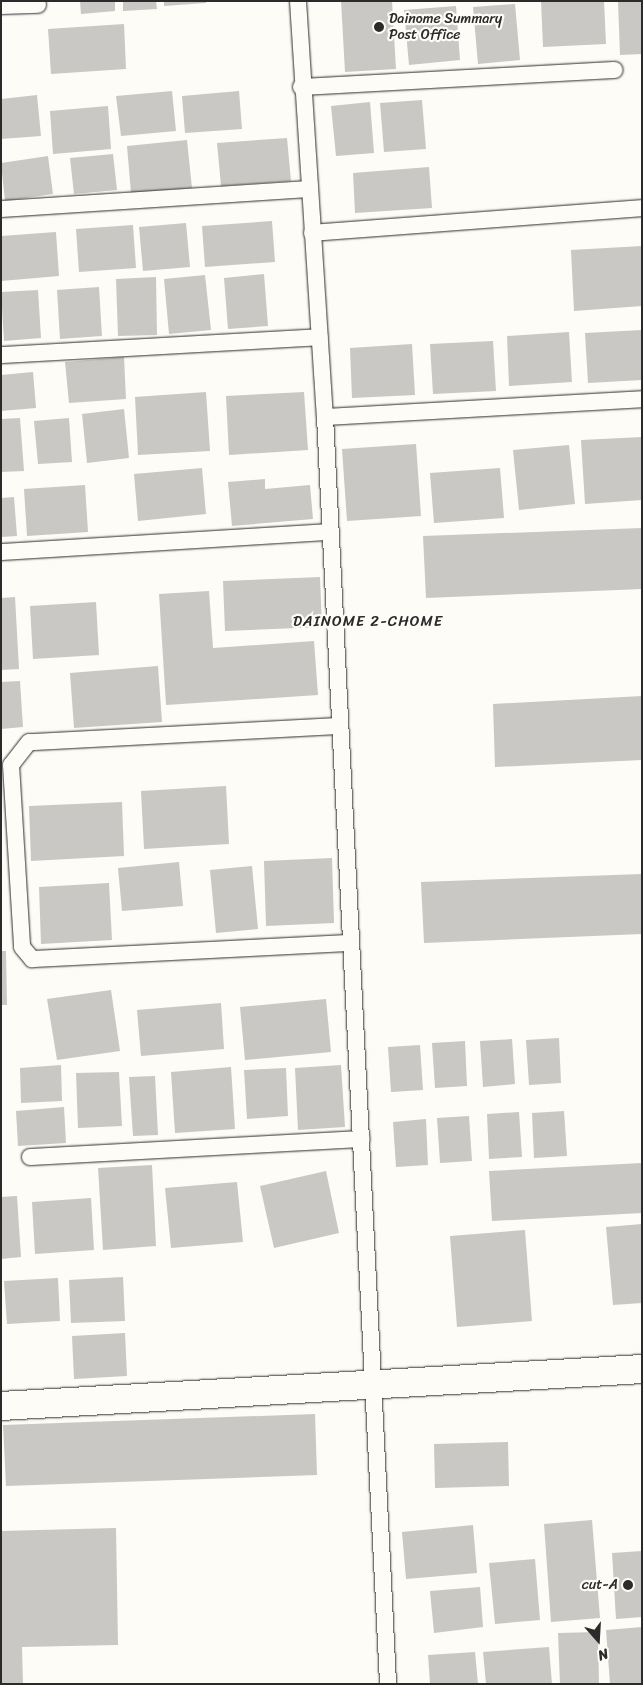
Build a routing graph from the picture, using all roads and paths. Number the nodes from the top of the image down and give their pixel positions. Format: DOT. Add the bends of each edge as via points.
graph roads {
  1 [pos="298,1"];
  2 [pos="38,5"];
  3 [pos="1,6"];
  4 [pos="615,70"];
  5 [pos="301,87"];
  6 [pos="308,189"];
  7 [pos="642,208"];
  8 [pos="1,209"];
  9 [pos="312,233"];
  10 [pos="319,337"];
  11 [pos="1,355"];
  12 [pos="642,398"];
  13 [pos="325,417"];
  14 [pos="330,532"];
  15 [pos="1,552"];
  16 [pos="338,726"];
  17 [pos="350,943"];
  18 [pos="362,1140"];
  19 [pos="30,1158"];
  20 [pos="642,1368"];
  21 [pos="371,1385"];
  22 [pos="1,1406"];
  23 [pos="388,1684"];
  1 -- 5 [label="lane"];
  2 -- 3 [label="lane"];
  4 -- 5 [label="lane"];
  5 -- 6 [label="lane"];
  6 -- 8 [label="lane"];
  6 -- 9 [label="lane"];
  7 -- 9 [label="lane"];
  9 -- 10 [label="lane"];
  10 -- 11 [label="lane"];
  10 -- 13 [label="lane"];
  12 -- 13 [label="lane"];
  13 -- 14 [label="lane"];
  14 -- 15 [label="lane"];
  14 -- 16 [label="lane"];
  16 -- 17 [label="lane"];
  16 -- 17 [label="lane" via="29,742 11,765 22,947 32,959"];
  17 -- 18 [label="lane"];
  18 -- 19 [label="lane"];
  18 -- 21 [label="lane"];
  20 -- 21 [label="street"];
  21 -- 22 [label="street"];
  21 -- 23 [label="lane"];
}
